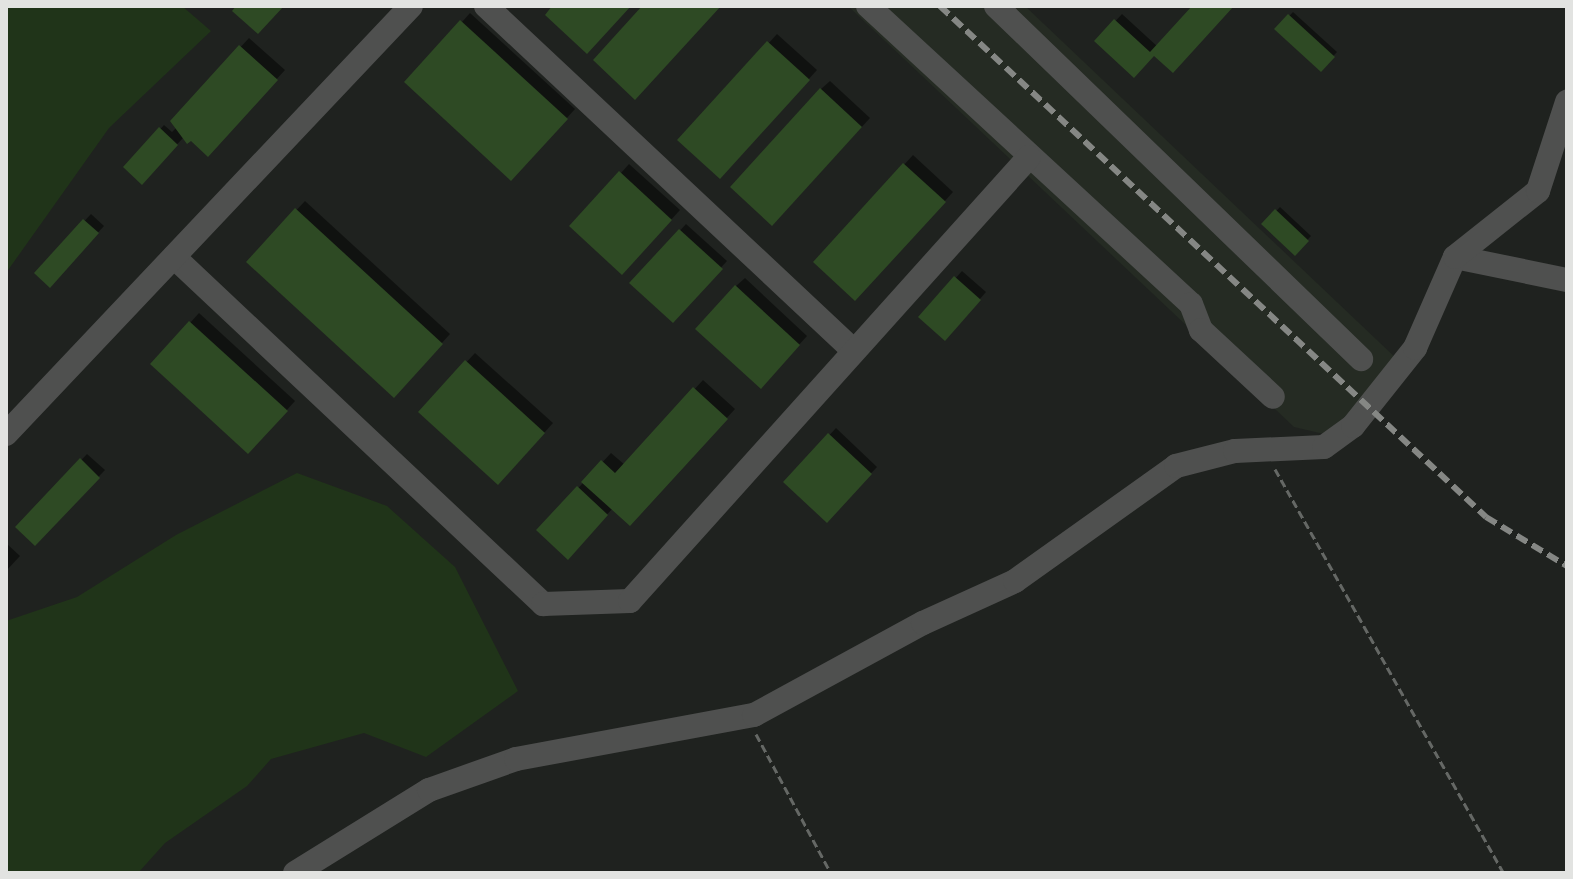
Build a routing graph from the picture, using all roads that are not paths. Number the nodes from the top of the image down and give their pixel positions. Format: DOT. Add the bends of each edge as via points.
graph roads {
  1 [pos="486,6"];
  2 [pos="868,6"];
  3 [pos="996,6"];
  4 [pos="398,11"];
  5 [pos="1567,102"];
  6 [pos="1029,157"];
  7 [pos="174,257"];
  8 [pos="1455,257"];
  9 [pos="1567,280"];
  10 [pos="854,351"];
  11 [pos="1361,359"];
  12 [pos="1273,397"];
  13 [pos="6,434"];
  14 [pos="295,873"];
  1 -- 10 [label="street"];
  2 -- 6 [label="street"];
  3 -- 11 [label="street"];
  4 -- 7 [label="street"];
  5 -- 8 [label="street" via="1538,191"];
  6 -- 10 [label="street"];
  6 -- 12 [label="street" via="1191,304 1201,330"];
  7 -- 10 [label="street" via="543,604 630,601"];
  7 -- 13 [label="street"];
  8 -- 9 [label="street"];
  8 -- 14 [label="street" via="1415,348 1353,426 1324,447 1263,449 1176,466 1015,581 964,602 754,715 516,759 429,790"];
}
